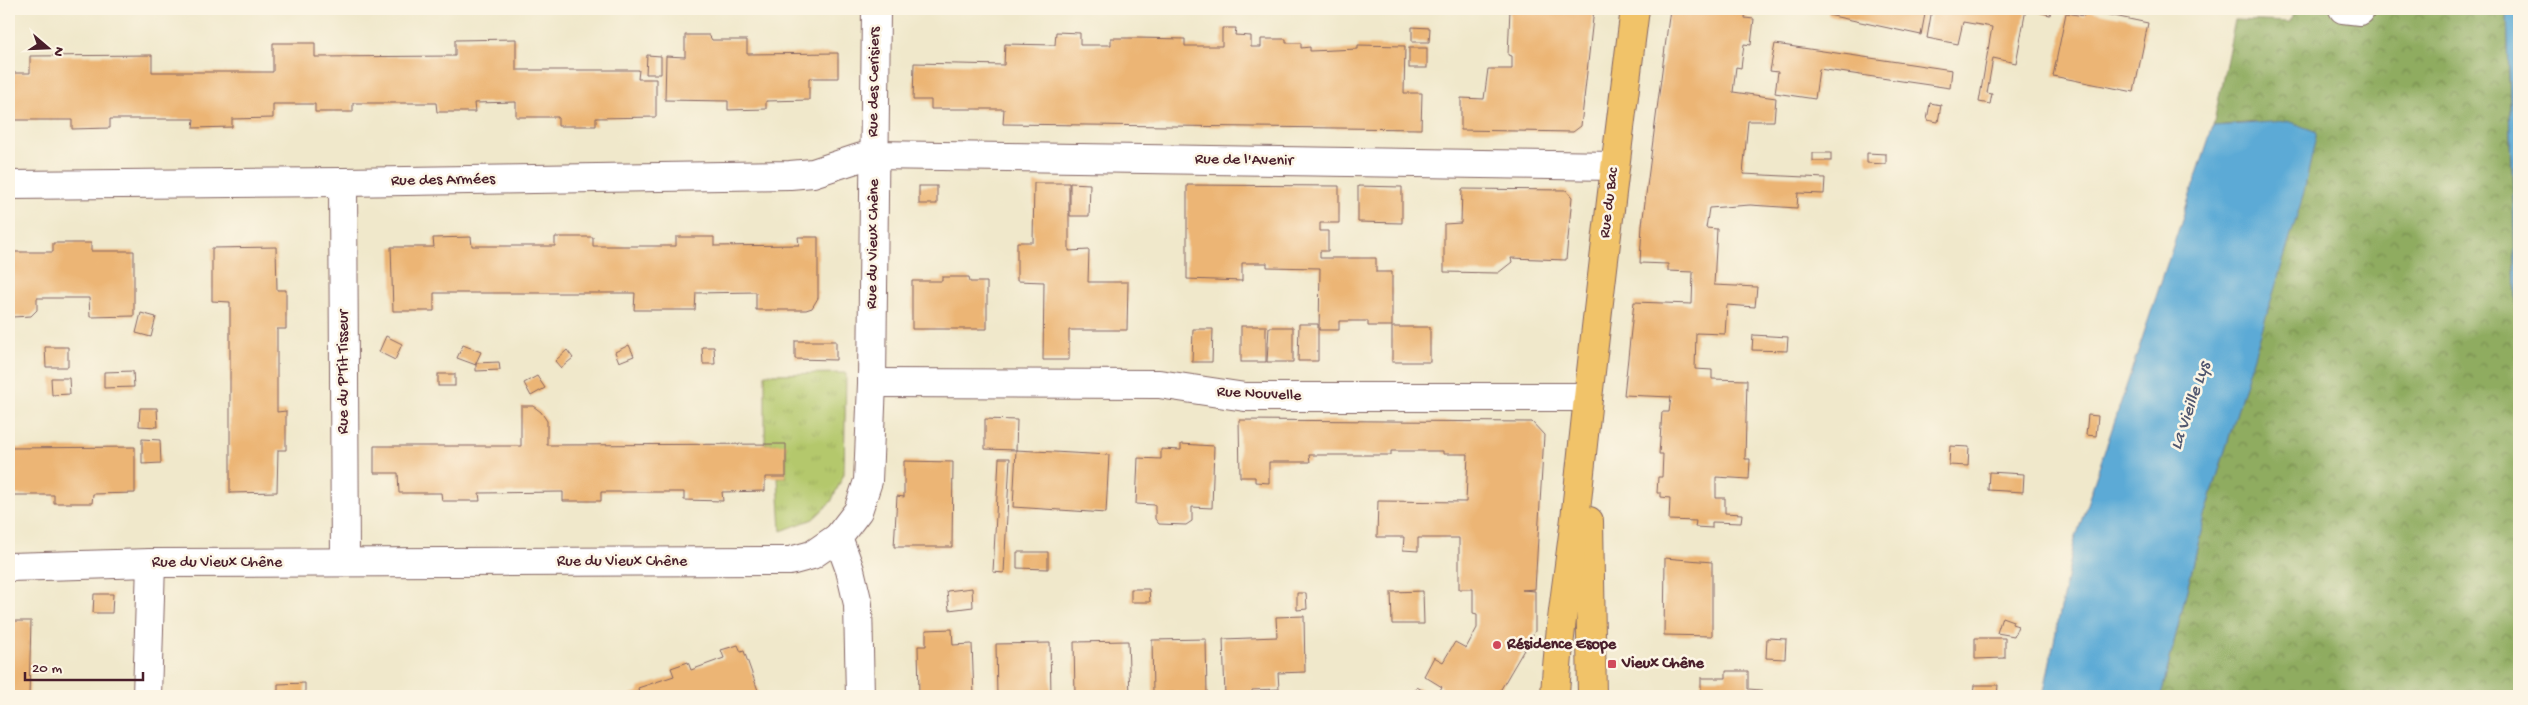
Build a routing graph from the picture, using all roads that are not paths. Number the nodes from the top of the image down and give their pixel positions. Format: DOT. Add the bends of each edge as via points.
graph roads {
  1 [pos="876,9"];
  2 [pos="1635,9"];
  3 [pos="875,156"];
  4 [pos="1614,166"];
  5 [pos="343,182"];
  6 [pos="9,185"];
  7 [pos="872,383"];
  8 [pos="1588,398"];
  9 [pos="838,537"];
  10 [pos="345,562"];
  11 [pos="151,563"];
  12 [pos="9,567"];
  13 [pos="147,696"];
  14 [pos="860,696"];
  15 [pos="1555,696"];
  16 [pos="1592,696"];
  1 -- 3 [label="street, Rue des Cerisiers"];
  2 -- 4 [label="main road, Rue du Bac"];
  3 -- 4 [label="street, Rue de l'Avenir"];
  3 -- 5 [label="street, Rue des Armées" via="862,157 814,173 790,175"];
  3 -- 7 [label="street, Rue du Vieux Chêne"];
  4 -- 8 [label="main road, Rue du Bac"];
  5 -- 6 [label="street, Rue des Armées"];
  5 -- 10 [label="street, Rue du P'Tit Tisseur"];
  7 -- 8 [label="street, Rue Nouvelle" via="1159,384 1245,397"];
  7 -- 9 [label="street, Rue du Vieux Chêne" via="868,480 858,511"];
  8 -- 15 [label="main road, Rue du Bac"];
  8 -- 16 [label="main road, Rue du Bac"];
  9 -- 10 [label="street, Rue du Vieux Chêne" via="812,555 790,561"];
  9 -- 14 [label="street" via="858,604"];
  10 -- 11 [label="street, Rue du Vieux Chêne"];
  11 -- 12 [label="street, Rue du Vieux Chêne"];
  11 -- 13 [label="street"];
}
